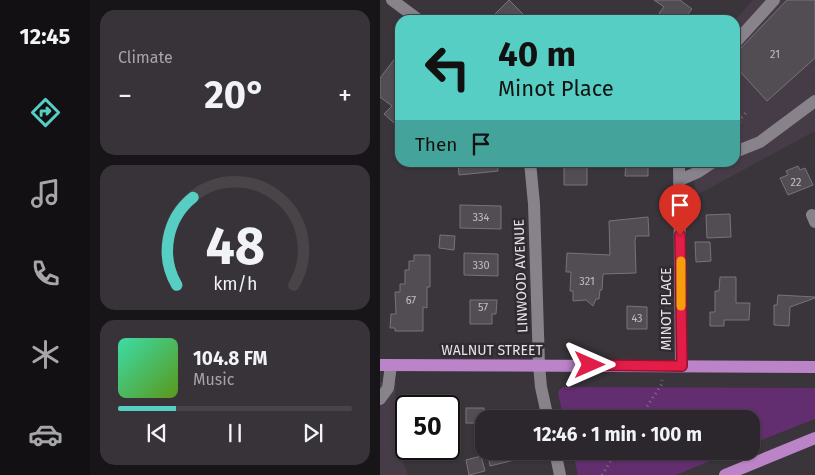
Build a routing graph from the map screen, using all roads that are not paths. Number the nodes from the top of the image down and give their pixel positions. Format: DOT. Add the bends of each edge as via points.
graph roads {
  1 [pos="392,0"];
  2 [pos="774,0"];
  3 [pos="412,15"];
  4 [pos="740,38"];
  5 [pos="815,101"];
  6 [pos="740,146"];
  7 [pos="530,167"];
  8 [pos="679,167"];
  9 [pos="705,167"];
  10 [pos="680,180"];
  11 [pos="386,365"];
  12 [pos="539,365"];
  13 [pos="682,366"];
  14 [pos="815,367"];
  15 [pos="380,399"];
  16 [pos="546,410"];
  17 [pos="815,438"];
  18 [pos="557,460"];
  19 [pos="560,475"];
  20 [pos="725,475"];
  1 -- 3 [label="street"];
  2 -- 4 [label="street"];
  5 -- 6 [label="street" via="760,142"];
  7 -- 12 [label="street, LINWOOD AVENUE"];
  8 -- 10 [label="street, MINOT PLACE"];
  9 -- 10 [label="street"];
  10 -- 13 [label="street, MINOT PLACE"];
  11 -- 12 [label="main road, WALNUT STREET"];
  11 -- 15 [label="street" via="388,388"];
  12 -- 13 [label="main road, WALNUT STREET"];
  12 -- 16 [label="street, LINWOOD AVENUE"];
  13 -- 14 [label="main road, WALNUT STREET"];
  17 -- 20 [label="main road"];
  18 -- 19 [label="street"];
}
